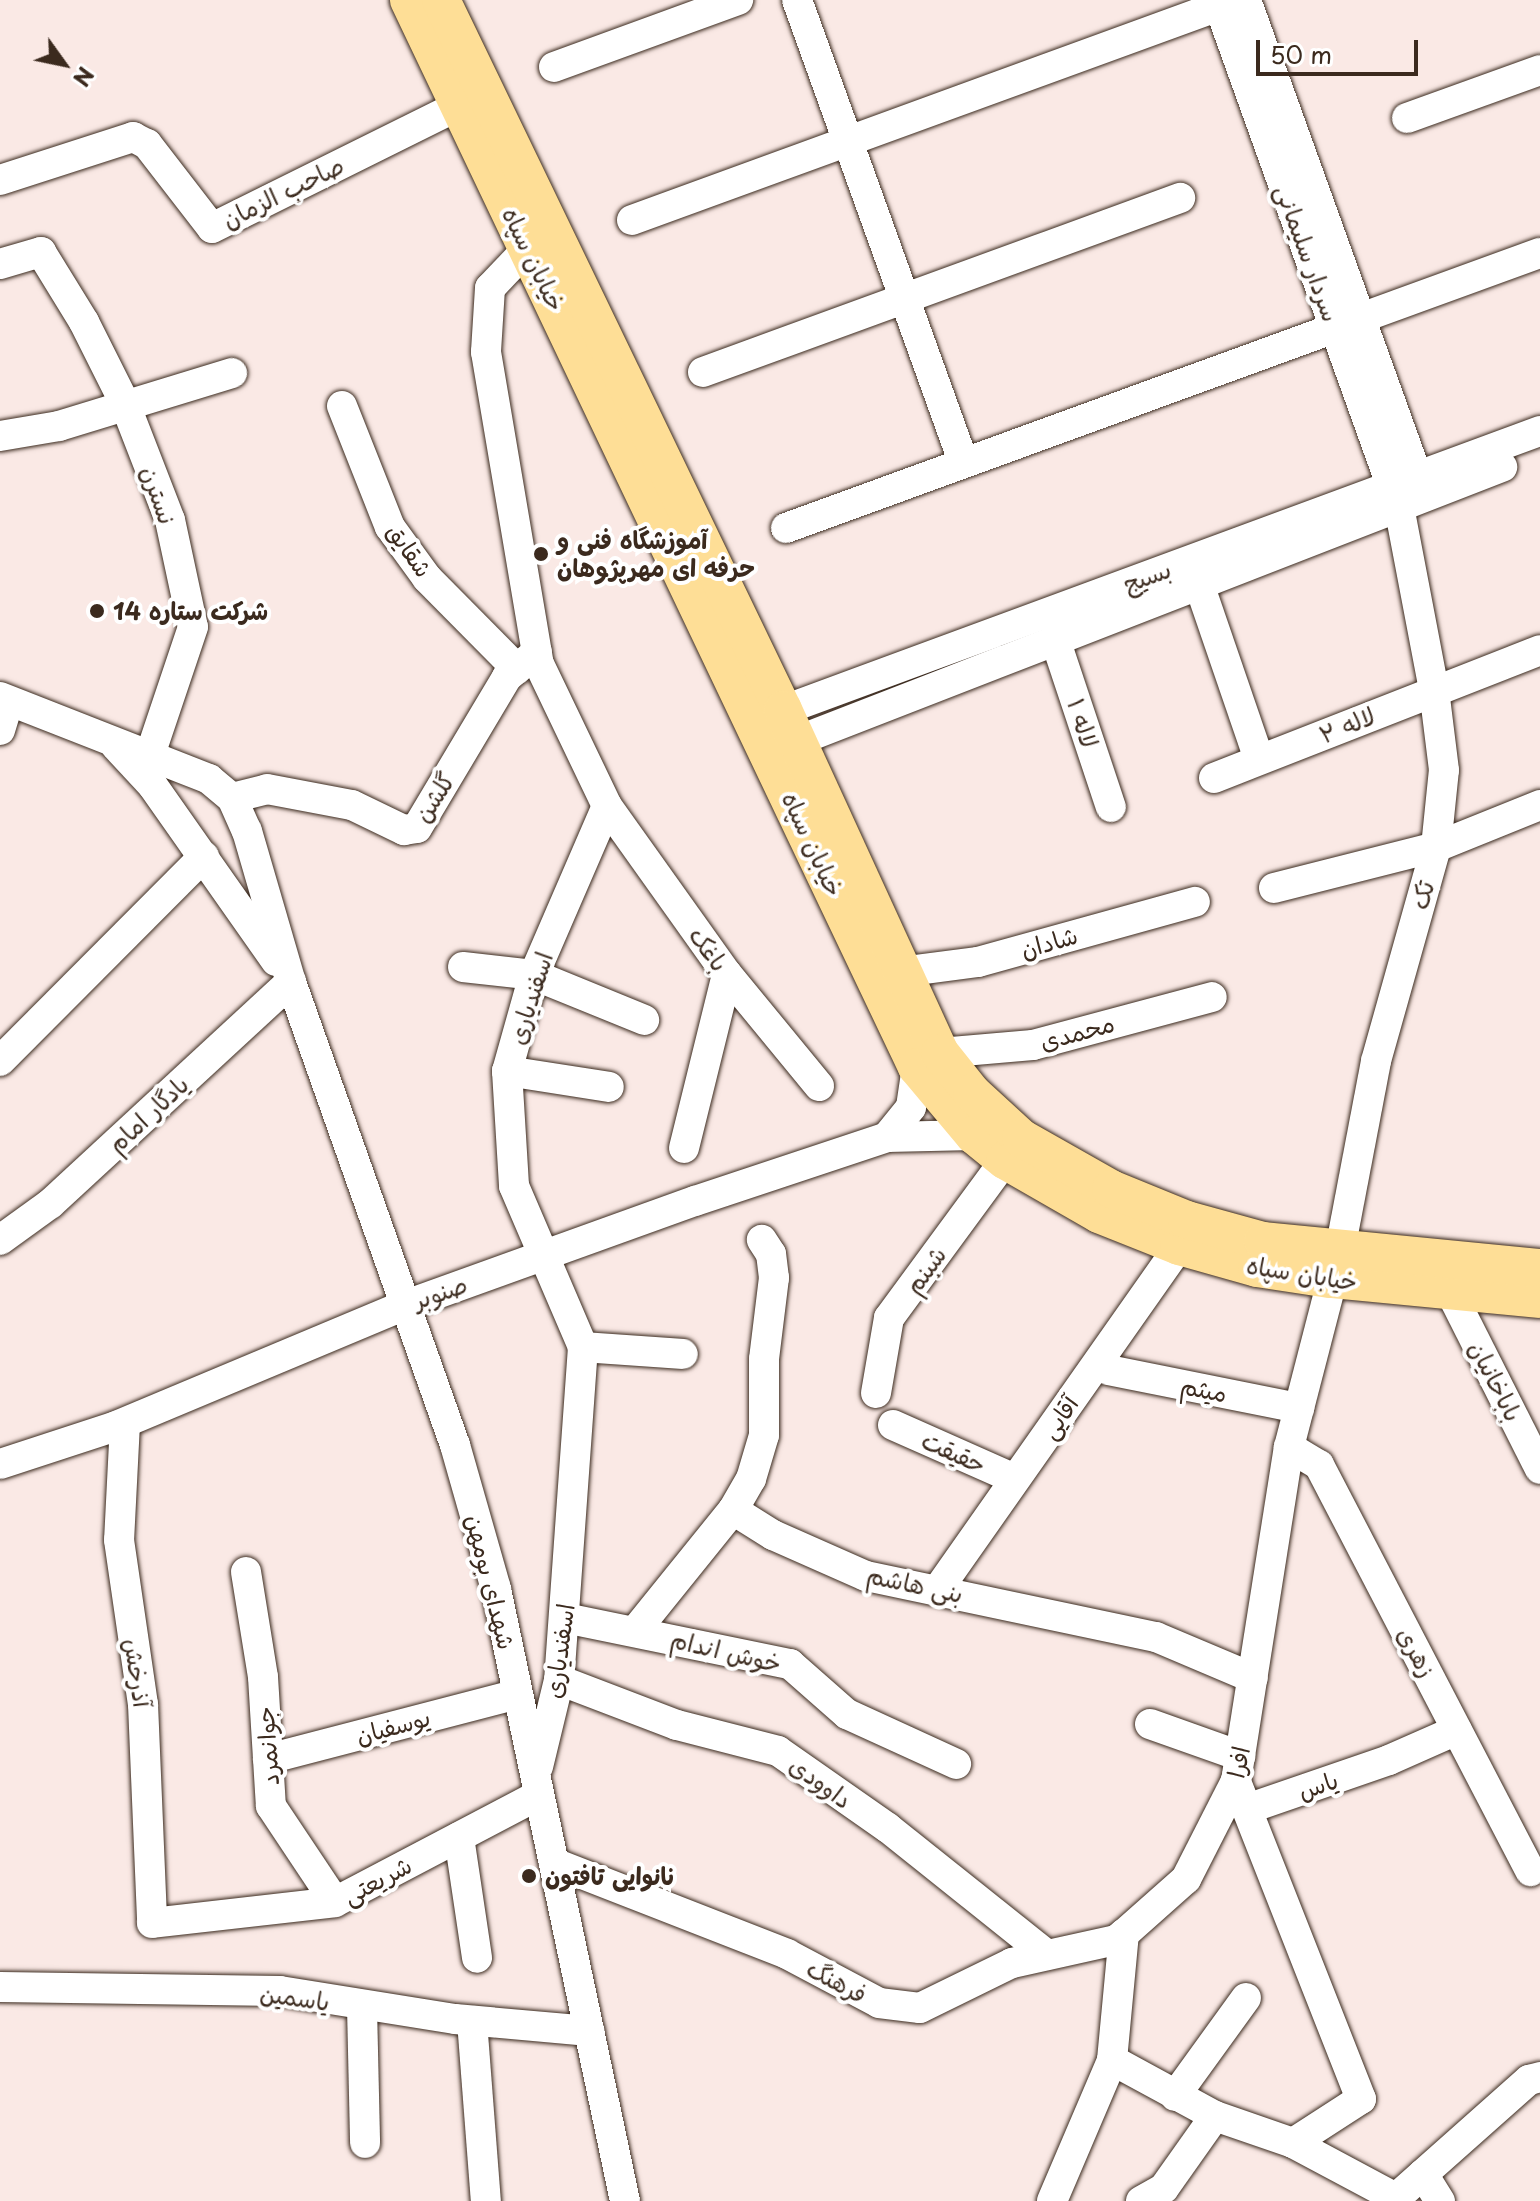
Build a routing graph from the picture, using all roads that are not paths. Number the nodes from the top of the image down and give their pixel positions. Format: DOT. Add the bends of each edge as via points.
graph roads {
  1 [pos="409,0"];
  2 [pos="441,0"];
  3 [pos="738,0"];
  4 [pos="797,0"];
  5 [pos="1228,2"];
  6 [pos="554,67"];
  7 [pos="1540,70"];
  8 [pos="460,105"];
  9 [pos="1407,118"];
  10 [pos="848,141"];
  11 [pos="0,180"];
  12 [pos="1180,198"];
  13 [pos="632,220"];
  14 [pos="528,248"];
  15 [pos="1540,253"];
  16 [pos="0,264"];
  17 [pos="904,298"];
  18 [pos="1348,323"];
  19 [pos="703,372"];
  20 [pos="232,373"];
  21 [pos="125,404"];
  22 [pos="342,406"];
  23 [pos="1540,431"];
  24 [pos="0,436"];
  25 [pos="1540,453"];
  26 [pos="964,463"];
  27 [pos="1408,492"];
  28 [pos="786,528"];
  29 [pos="1199,584"];
  30 [pos="1055,639"];
  31 [pos="1540,650"];
  32 [pos="527,661"];
  33 [pos="1434,690"];
  34 [pos="7,711"];
  35 [pos="776,731"];
  36 [pos="109,739"];
  37 [pos="150,755"];
  38 [pos="1259,759"];
  39 [pos="1214,778"];
  40 [pos="232,798"];
  41 [pos="1540,805"];
  42 [pos="607,806"];
  43 [pos="1111,807"];
  44 [pos="1436,847"];
  45 [pos="204,856"];
  46 [pos="1274,888"];
  47 [pos="1195,902"];
  48 [pos="463,967"];
  49 [pos="901,972"];
  50 [pos="727,974"];
  51 [pos="534,975"];
  52 [pos="291,982"];
  53 [pos="1212,997"];
  54 [pos="644,1020"];
  55 [pos="928,1060"];
  56 [pos="0,1061"];
  57 [pos="507,1071"];
  58 [pos="819,1086"];
  59 [pos="609,1087"];
  60 [pos="974,1135"];
  61 [pos="887,1137"];
  62 [pos="684,1148"];
  63 [pos="1005,1160"];
  64 [pos="0,1240"];
  65 [pos="762,1240"];
  66 [pos="1179,1246"];
  67 [pos="543,1256"];
  68 [pos="1335,1265"];
  69 [pos="1540,1268"];
  70 [pos="1451,1293"];
  71 [pos="1540,1299"];
  72 [pos="403,1306"];
  73 [pos="583,1347"];
  74 [pos="683,1354"];
  75 [pos="1108,1370"];
  76 [pos="876,1393"];
  77 [pos="1299,1408"];
  78 [pos="125,1423"];
  79 [pos="893,1425"];
  80 [pos="1289,1447"];
  81 [pos="0,1464"];
  82 [pos="1540,1469"];
  83 [pos="1015,1479"];
  84 [pos="733,1510"];
  85 [pos="246,1572"];
  86 [pos="939,1588"];
  87 [pos="565,1618"];
  88 [pos="636,1630"];
  89 [pos="1253,1678"];
  90 [pos="559,1680"];
  91 [pos="518,1694"];
  92 [pos="1150,1724"];
  93 [pos="1457,1730"];
  94 [pos="268,1759"];
  95 [pos="956,1764"];
  96 [pos="1238,1769"];
  97 [pos="537,1786"];
  98 [pos="1247,1809"];
  99 [pos="459,1837"];
  100 [pos="554,1863"];
  101 [pos="1530,1871"];
  102 [pos="335,1902"];
  103 [pos="152,1923"];
  104 [pos="1124,1934"];
  105 [pos="1047,1955"];
  106 [pos="477,1958"];
  107 [pos="0,1987"];
  108 [pos="1246,1998"];
  109 [pos="362,2007"];
  110 [pos="472,2021"];
  111 [pos="589,2031"];
  112 [pos="1112,2060"];
  113 [pos="1540,2077"];
  114 [pos="1175,2096"];
  115 [pos="1215,2116"];
  116 [pos="365,2143"];
  117 [pos="1293,2143"];
  118 [pos="1423,2174"];
  119 [pos="1394,2199"];
  120 [pos="486,2201"];
  121 [pos="625,2201"];
  122 [pos="1052,2201"];
  123 [pos="1141,2201"];
  124 [pos="1440,2201"];
  1 -- 8 [label="main road, خیابان سپاه"];
  2 -- 35 [label="main road, خیابان سپاه"];
  3 -- 6 [label="street"];
  4 -- 10 [label="street"];
  5 -- 10 [label="street"];
  5 -- 18 [label="street, سردار سلیمانی"];
  7 -- 9 [label="street"];
  8 -- 11 [label="street, صاحب الزمان" via="212,228 147,144 133,137"];
  8 -- 14 [label="main road, خیابان سپاه"];
  10 -- 13 [label="street"];
  10 -- 17 [label="street"];
  12 -- 17 [label="street"];
  14 -- 32 [label="street" via="490,288 486,352"];
  14 -- 35 [label="main road, خیابان سپاه"];
  15 -- 18 [label="street"];
  16 -- 21 [label="street, نسترن" via="41,252"];
  17 -- 19 [label="street"];
  17 -- 26 [label="street"];
  18 -- 26 [label="street"];
  18 -- 27 [label="street, سردار سلیمانی"];
  20 -- 21 [label="street"];
  21 -- 24 [label="street" via="59,426"];
  21 -- 37 [label="street, نسترن" via="170,520 193,627"];
  22 -- 32 [label="street, شقایق" via="390,527 427,578"];
  23 -- 27 [label="street, بسیج"];
  25 -- 27 [label="street, بسیج"];
  26 -- 28 [label="street"];
  27 -- 29 [label="street, بسیج"];
  27 -- 33 [label="street, تک"];
  27 -- 35 [label="street, بسیج"];
  29 -- 30 [label="street, بسیج"];
  29 -- 38 [label="street"];
  30 -- 35 [label="street, بسیج"];
  30 -- 43 [label="street, لاله ۱"];
  31 -- 33 [label="street, لاله ۲"];
  32 -- 40 [label="street, گلشن" via="417,828 404,830 352,805 267,789"];
  32 -- 42 [label="street"];
  33 -- 38 [label="street, لاله ۲"];
  33 -- 44 [label="street, تک" via="1444,770"];
  34 -- 36 [label="street"];
  35 -- 49 [label="main road, خیابان سپاه"];
  35 -- 55 [label="main road, خیابان سپاه"];
  36 -- 37 [label="street"];
  36 -- 45 [label="street" via="153,786"];
  37 -- 40 [label="street" via="209,779"];
  38 -- 39 [label="street, لاله ۲"];
  40 -- 52 [label="street" via="247,831"];
  41 -- 44 [label="street"];
  42 -- 50 [label="street, باغک"];
  42 -- 51 [label="street, اسفندیاری"];
  44 -- 46 [label="street"];
  44 -- 68 [label="street, تک" via="1376,1061"];
  45 -- 52 [label="street"];
  45 -- 56 [label="street"];
  47 -- 49 [label="street, شادان" via="978,962"];
  48 -- 51 [label="street"];
  49 -- 55 [label="main road, خیابان سپاه"];
  50 -- 58 [label="street, باغک"];
  50 -- 62 [label="street"];
  51 -- 54 [label="street"];
  51 -- 57 [label="street, اسفندیاری"];
  52 -- 64 [label="street, یادگار امام" via="50,1204"];
  52 -- 72 [label="street, شهدای بومهن"];
  53 -- 55 [label="street, محمدی" via="1033,1045"];
  55 -- 60 [label="main road, خیابان سپاه"];
  55 -- 61 [label="street" via="911,1107"];
  55 -- 68 [label="main road, خیابان سپاه" via="1021,1138 1111,1189 1187,1220"];
  57 -- 59 [label="street"];
  57 -- 67 [label="street, اسفندیاری" via="514,1186"];
  60 -- 61 [label="street, صنوبر"];
  60 -- 63 [label="main road, خیابان سپاه"];
  61 -- 67 [label="street, صنوبر"];
  63 -- 66 [label="main road, خیابان سپاه" via="1099,1214"];
  63 -- 76 [label="street, شبنم" via="889,1318"];
  65 -- 84 [label="street" via="771,1254 774,1278 764,1359 764,1435 751,1479"];
  66 -- 68 [label="main road, خیابان سپاه" via="1257,1268"];
  66 -- 83 [label="street, آقایی"];
  67 -- 72 [label="street, صنوبر"];
  67 -- 73 [label="street, اسفندیاری"];
  68 -- 69 [label="main road, خیابان سپاه"];
  68 -- 70 [label="main road, خیابان سپاه"];
  68 -- 77 [label="street, افرا"];
  70 -- 71 [label="main road, خیابان سپاه"];
  70 -- 82 [label="street, باباخانیان"];
  72 -- 78 [label="street, صنوبر"];
  72 -- 91 [label="street, شهدای بومهن" via="455,1445 496,1589"];
  73 -- 74 [label="street"];
  73 -- 87 [label="street, اسفندیاری"];
  75 -- 77 [label="street, میثم"];
  77 -- 80 [label="street, افرا"];
  78 -- 81 [label="street, صنوبر"];
  78 -- 103 [label="street, آذرخش" via="119,1540 143,1704"];
  79 -- 83 [label="street, حقیقت"];
  80 -- 89 [label="street, افرا"];
  80 -- 93 [label="street, زهری" via="1319,1465"];
  83 -- 86 [label="street, آقایی"];
  84 -- 86 [label="street, بنی هاشم" via="773,1535 866,1576"];
  84 -- 88 [label="street"];
  85 -- 94 [label="street, جوانمرد" via="263,1677"];
  86 -- 89 [label="street, بنی هاشم" via="1156,1637"];
  87 -- 88 [label="street, خوش اندام"];
  87 -- 90 [label="street, اسفندیاری"];
  88 -- 95 [label="street, خوش اندام" via="790,1664 847,1714"];
  89 -- 96 [label="street, افرا"];
  90 -- 97 [label="street, اسفندیاری"];
  90 -- 105 [label="street, داوودی" via="677,1725 778,1751 888,1828"];
  91 -- 94 [label="street, یوسفیان"];
  91 -- 97 [label="street, شهدای بومهن"];
  92 -- 96 [label="street"];
  93 -- 98 [label="street, یاس" via="1389,1760"];
  93 -- 101 [label="street, زهری"];
  94 -- 102 [label="street, جوانمرد" via="271,1806"];
  96 -- 98 [label="street"];
  96 -- 104 [label="street, افرا" via="1186,1879"];
  97 -- 99 [label="street, شریعتی"];
  97 -- 100 [label="street, شهدای بومهن"];
  98 -- 117 [label="street" via="1361,2099"];
  99 -- 102 [label="street, شریعتی"];
  99 -- 106 [label="street"];
  100 -- 105 [label="street, فرهنگ" via="787,1954 879,2003 920,2008 1012,1963"];
  100 -- 111 [label="street, شهدای بومهن"];
  102 -- 103 [label="street, شریعتی"];
  104 -- 105 [label="street, فرهنگ"];
  104 -- 112 [label="street"];
  107 -- 109 [label="street, یاسمین" via="280,1991"];
  108 -- 114 [label="street"];
  109 -- 110 [label="street, یاسمین"];
  109 -- 116 [label="street"];
  110 -- 111 [label="street, یاسمین"];
  110 -- 120 [label="street"];
  111 -- 121 [label="street, شهدای بومهن"];
  112 -- 114 [label="street"];
  112 -- 122 [label="street"];
  113 -- 118 [label="street" via="1529,2080"];
  114 -- 115 [label="street"];
  115 -- 117 [label="street"];
  115 -- 123 [label="street" via="1164,2188"];
  117 -- 119 [label="street"];
  118 -- 119 [label="street"];
  118 -- 124 [label="street"];
}
